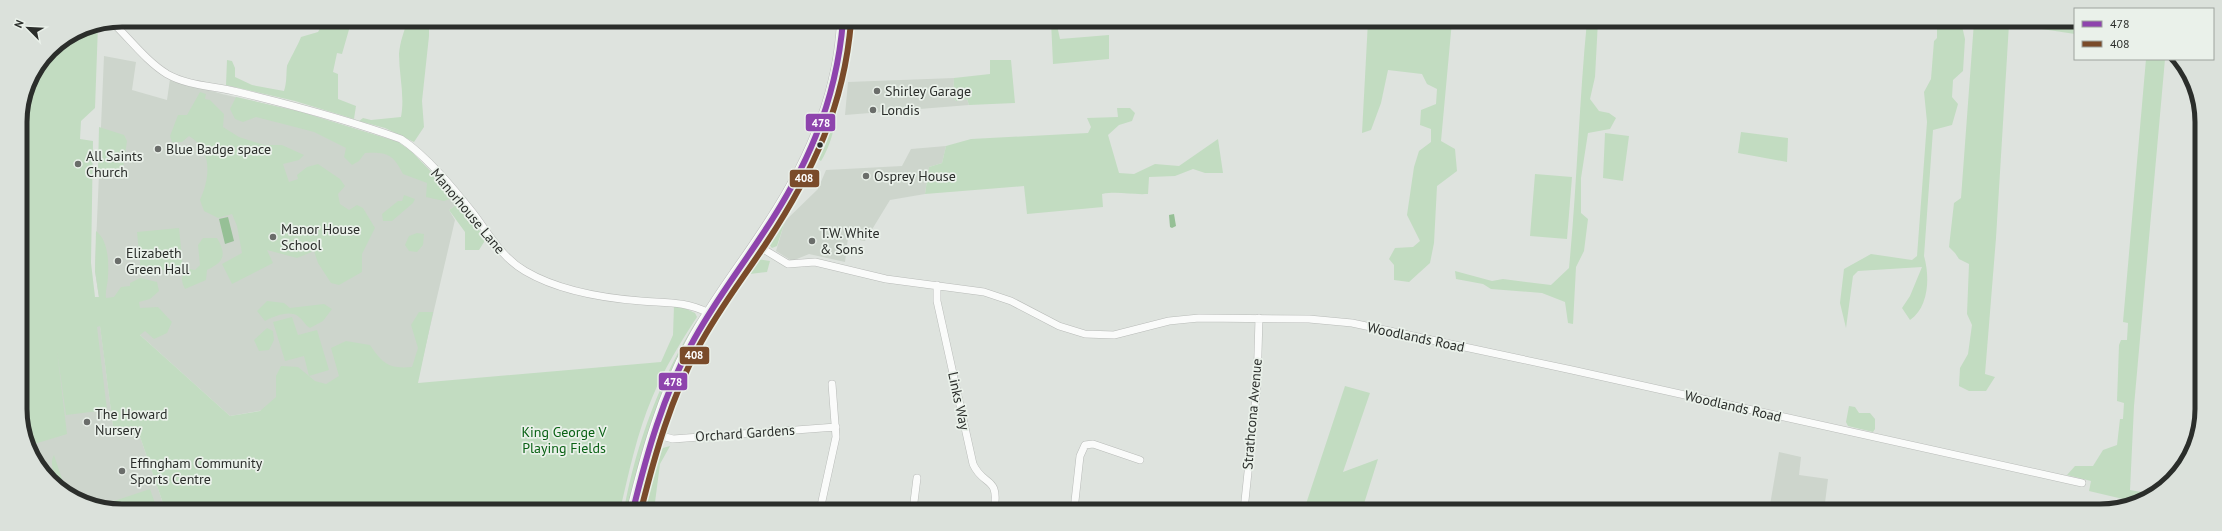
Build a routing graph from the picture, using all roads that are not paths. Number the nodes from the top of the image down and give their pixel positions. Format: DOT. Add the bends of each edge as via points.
graph roads {
  1 [pos="117,27"];
  2 [pos="842,27"];
  3 [pos="755,244"];
  4 [pos="937,285"];
  5 [pos="709,313"];
  6 [pos="1258,318"];
  7 [pos="832,384"];
  8 [pos="836,427"];
  9 [pos="654,434"];
  10 [pos="1140,460"];
  11 [pos="917,478"];
  12 [pos="2082,483"];
  13 [pos="635,504"];
  14 [pos="821,504"];
  15 [pos="914,504"];
  16 [pos="995,504"];
  17 [pos="1075,504"];
  18 [pos="1245,504"];
  1 -- 5 [label="street, Manorhouse Lane" via="169,75 312,112 401,139 412,146 460,197 495,245 514,264 537,277 558,286 606,297 688,304"];
  2 -- 3 [label="main road" via="835,81 818,134 792,187"];
  3 -- 4 [label="street, Woodlands Road" via="788,264 815,262 886,279"];
  3 -- 5 [label="main road"];
  4 -- 6 [label="street, Woodlands Road" via="998,296 1059,326 1085,334 1114,335 1182,319"];
  4 -- 16 [label="street, Links Way" via="938,301 973,464 994,486"];
  5 -- 9 [label="main road" via="669,391"];
  6 -- 12 [label="street, Woodlands Road" via="1360,325"];
  6 -- 18 [label="street, Strathcona Avenue" via="1257,386"];
  7 -- 8 [label="street"];
  8 -- 9 [label="street, Orchard Gardens" via="673,439"];
  8 -- 14 [label="street" via="834,449"];
  9 -- 13 [label="main road"];
  10 -- 17 [label="street" via="1094,444 1085,445 1080,456"];
  11 -- 15 [label="street"];
}
